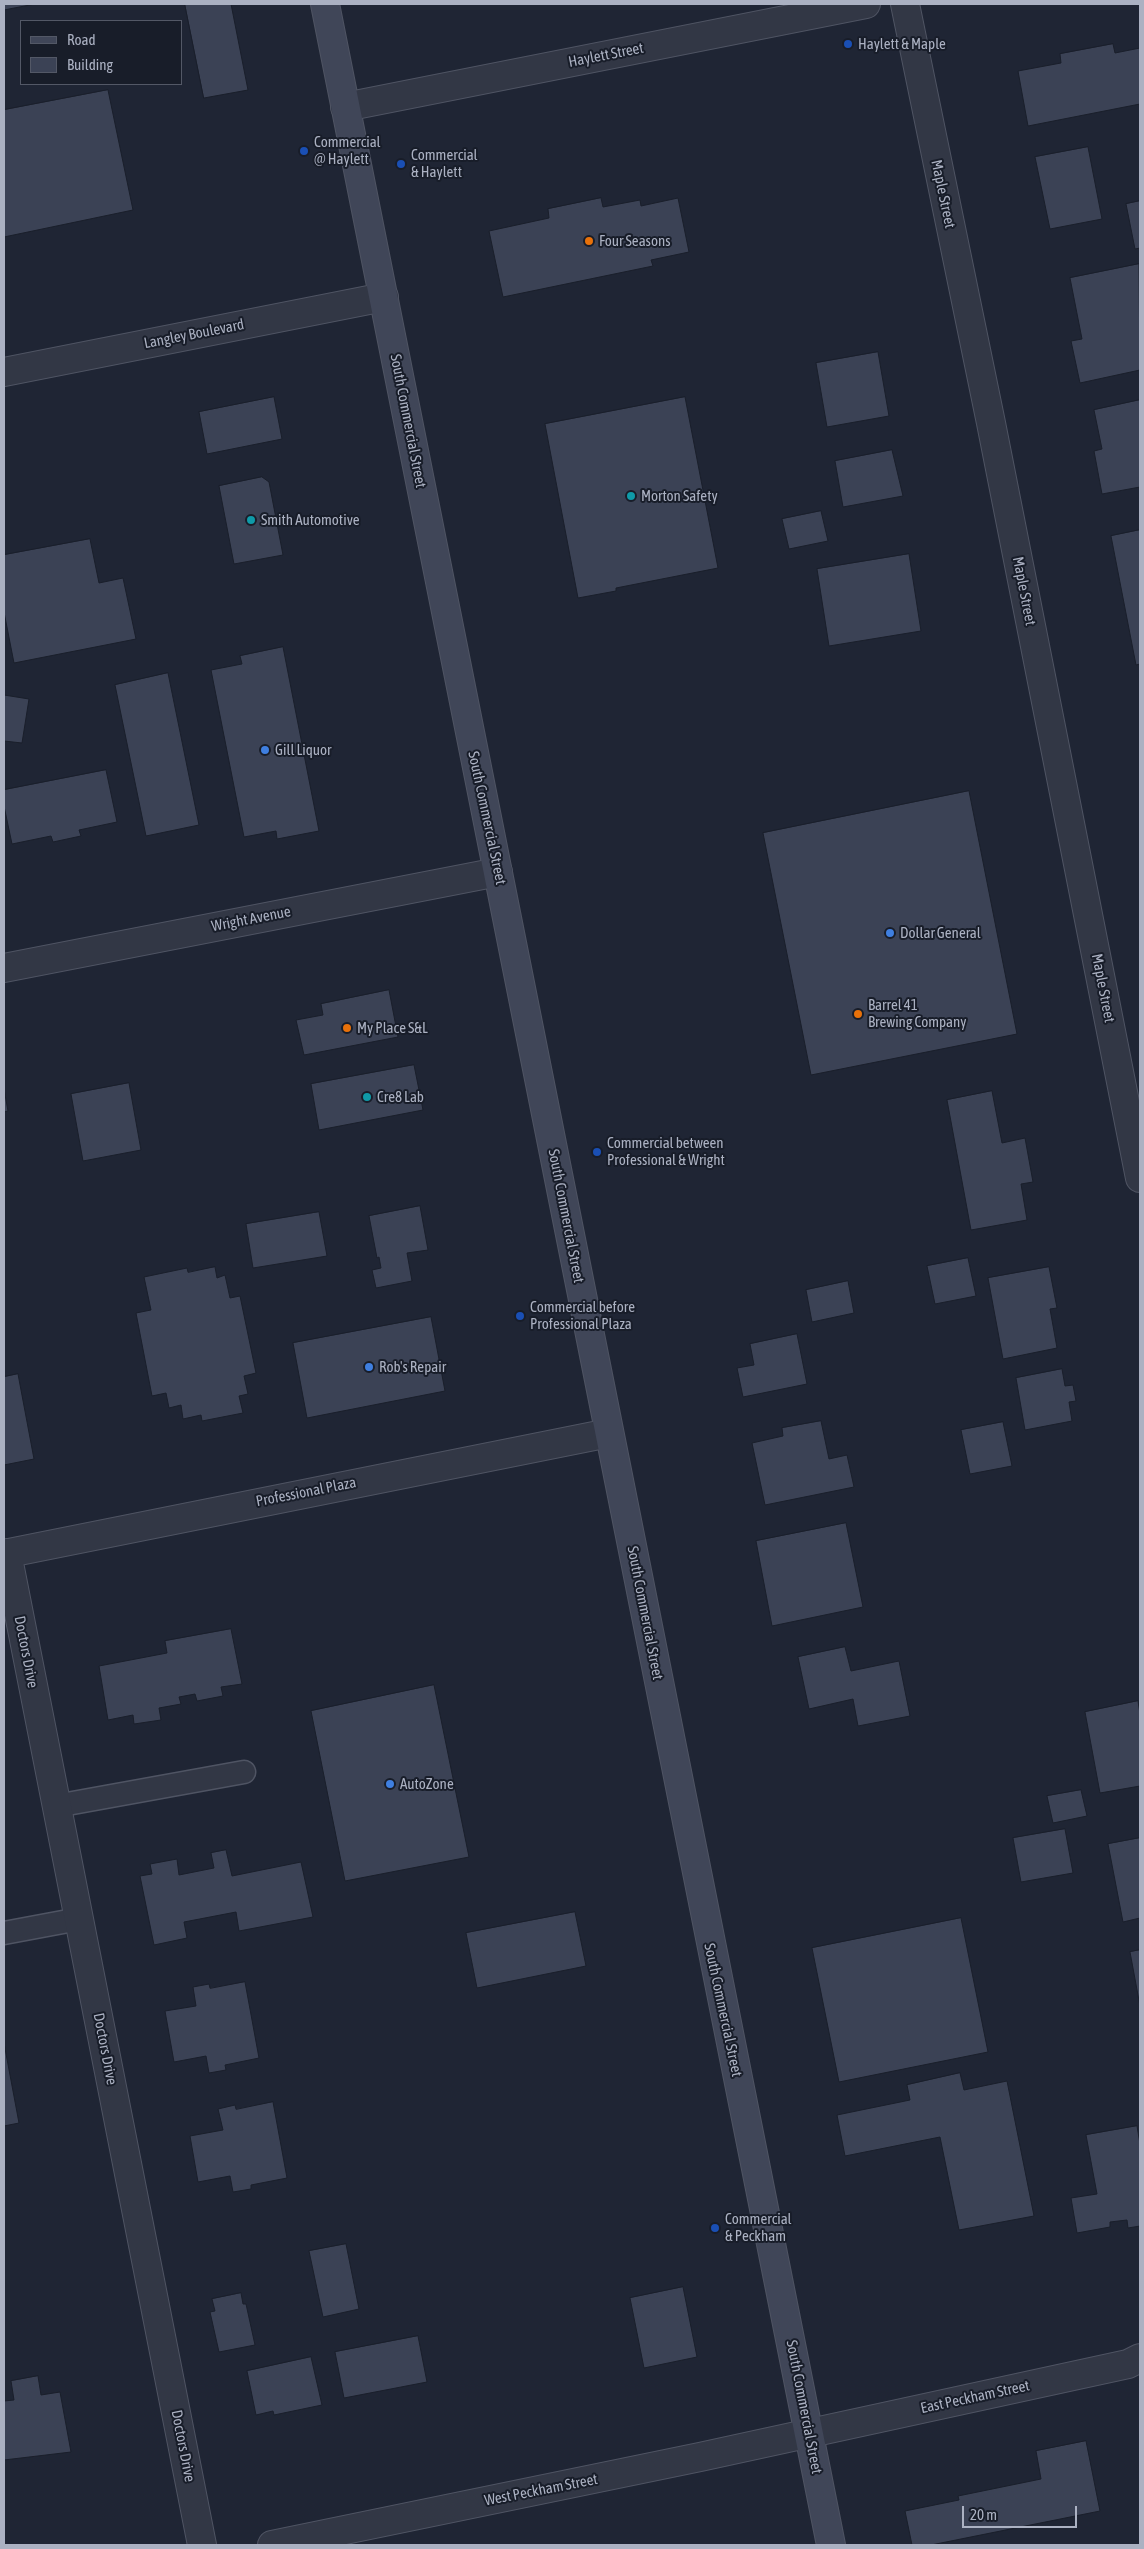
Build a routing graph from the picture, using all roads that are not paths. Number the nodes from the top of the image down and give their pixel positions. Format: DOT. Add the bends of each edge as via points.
graph roads {
  1 [pos="325,4"];
  2 [pos="866,4"];
  3 [pos="904,4"];
  4 [pos="345,106"];
  5 [pos="384,297"];
  6 [pos="4,372"];
  7 [pos="498,872"];
  8 [pos="4,968"];
  9 [pos="1140,1178"];
  10 [pos="609,1433"];
  11 [pos="5,1553"];
  12 [pos="244,1772"];
  13 [pos="56,1806"];
  14 [pos="79,1919"];
  15 [pos="4,1933"];
  16 [pos="1140,2358"];
  17 [pos="810,2433"];
  18 [pos="202,2545"];
  19 [pos="272,2545"];
  20 [pos="831,2545"];
  1 -- 4 [label="main road, South Commercial Street"];
  2 -- 4 [label="street, Haylett Street"];
  3 -- 9 [label="street, Maple Street" via="993,432"];
  4 -- 5 [label="main road, South Commercial Street"];
  5 -- 6 [label="street, Langley Boulevard"];
  5 -- 7 [label="main road, South Commercial Street"];
  7 -- 8 [label="street, Wright Avenue"];
  7 -- 10 [label="main road, South Commercial Street"];
  10 -- 11 [label="street, Professional Plaza"];
  10 -- 17 [label="main road, South Commercial Street"];
  11 -- 13 [label="street, Doctors Drive"];
  12 -- 13 [label="lane"];
  13 -- 14 [label="street, Doctors Drive"];
  14 -- 15 [label="lane"];
  14 -- 18 [label="street, Doctors Drive"];
  16 -- 17 [label="street, East Peckham Street" via="1128,2364"];
  17 -- 19 [label="street, West Peckham Street"];
  17 -- 20 [label="main road, South Commercial Street"];
}
